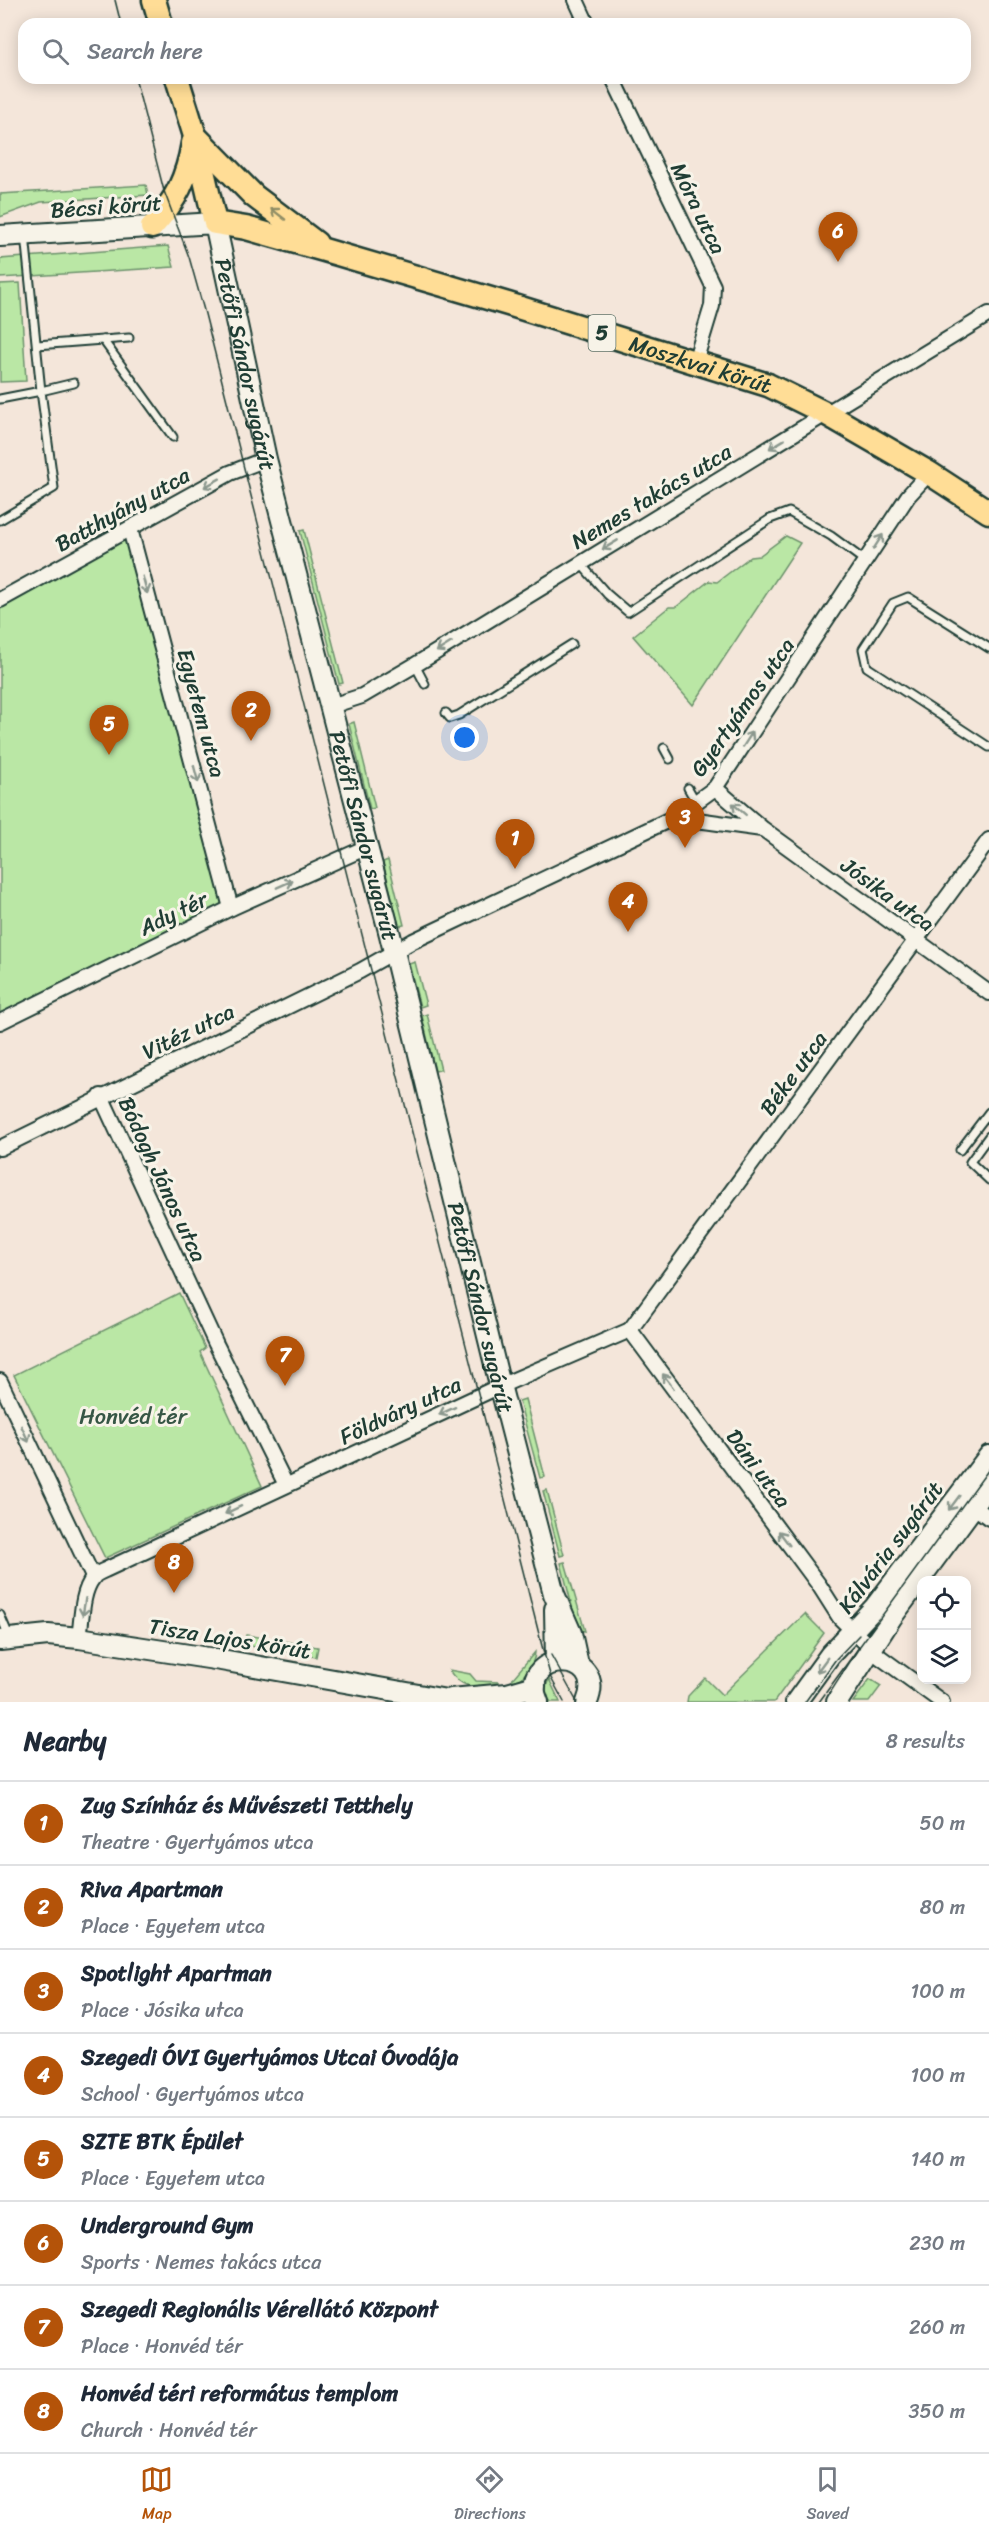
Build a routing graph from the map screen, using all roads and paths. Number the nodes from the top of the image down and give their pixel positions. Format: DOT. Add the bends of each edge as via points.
graph roads {
  1 [pos="154,0"];
  2 [pos="576,0"];
  3 [pos="159,18"];
  4 [pos="584,18"];
  5 [pos="179,84"];
  6 [pos="616,84"];
  7 [pos="195,136"];
  8 [pos="215,223"];
  9 [pos="152,227"];
  10 [pos="25,235"];
  11 [pos="0,236"];
  12 [pos="324,250"];
  13 [pos="989,314"];
  14 [pos="129,338"];
  15 [pos="103,340"];
  16 [pos="37,345"];
  17 [pos="695,362"];
  18 [pos="74,383"];
  19 [pos="41,391"];
  20 [pos="0,399"];
  21 [pos="827,414"];
  22 [pos="172,437"];
  23 [pos="266,459"];
  24 [pos="929,473"];
  25 [pos="989,512"];
  26 [pos="0,520"];
  27 [pos="130,529"];
  28 [pos="865,561"];
  29 [pos="580,563"];
  30 [pos="0,600"];
  31 [pos="572,644"];
  32 [pos="989,648"];
  33 [pos="415,665"];
  34 [pos="425,684"];
  35 [pos="331,706"];
  36 [pos="446,713"];
  37 [pos="664,747"];
  38 [pos="989,747"];
  39 [pos="670,759"];
  40 [pos="688,788"];
  41 [pos="715,788"];
  42 [pos="696,802"];
  43 [pos="675,818"];
  44 [pos="763,829"];
  45 [pos="989,840"];
  46 [pos="367,847"];
  47 [pos="231,908"];
  48 [pos="915,940"];
  49 [pos="394,952"];
  50 [pos="989,993"];
  51 [pos="0,1023"];
  52 [pos="101,1096"];
  53 [pos="989,1112"];
  54 [pos="989,1136"];
  55 [pos="0,1148"];
  56 [pos="960,1150"];
  57 [pos="989,1179"];
  58 [pos="630,1330"];
  59 [pos="0,1381"];
  60 [pos="500,1386"];
  61 [pos="989,1455"];
  62 [pos="286,1485"];
  63 [pos="989,1485"];
  64 [pos="981,1512"];
  65 [pos="93,1577"];
  66 [pos="554,1594"];
  67 [pos="0,1615"];
  68 [pos="853,1631"];
  69 [pos="79,1638"];
  70 [pos="5,1639"];
  71 [pos="871,1648"];
  72 [pos="556,1661"];
  73 [pos="578,1665"];
  74 [pos="536,1694"];
  75 [pos="591,1698"];
  76 [pos="455,1701"];
  77 [pos="796,1702"];
  78 [pos="837,1702"];
  79 [pos="942,1702"];
  1 -- 3 [label="main road"];
  2 -- 4 [label="street"];
  5 -- 7 [label="main road, Petőfi Sándor sugárút / 5"];
  6 -- 17 [label="street, Móra utca" via="713,286 712,306"];
  7 -- 8 [label="main road, Petőfi Sándor sugárút / 5"];
  7 -- 9 [label="main road" via="189,171"];
  12 -- 7 [label="main road, 5, one-way" via="254,196"];
  8 -- 9 [label="street, Bécsi körút"];
  8 -- 12 [label="main road, Moszkvai körút / 5"];
  8 -- 23 [label="street, Petőfi Sándor sugárút"];
  9 -- 10 [label="street, Bécsi körút"];
  10 -- 11 [label="street, Bécsi körút"];
  10 -- 16 [label="lane"];
  12 -- 17 [label="main road, Moszkvai körút / 5"];
  13 -- 21 [label="street, Nemes takács utca"];
  14 -- 15 [label="lane"];
  15 -- 16 [label="lane"];
  15 -- 22 [label="lane"];
  16 -- 19 [label="lane"];
  17 -- 21 [label="main road, Moszkvai körút / 5" via="768,385"];
  18 -- 19 [label="lane"];
  19 -- 20 [label="lane"];
  19 -- 26 [label="lane" via="54,488"];
  21 -- 24 [label="main road, Moszkvai körút / 5"];
  21 -- 29 [label="street, Nemes takács utca, one-way"];
  23 -- 27 [label="street, Batthyány utca, one-way" via="230,473"];
  23 -- 35 [label="street, Petőfi Sándor sugárút"];
  24 -- 25 [label="main road, Moszkvai körút / 5"];
  28 -- 24 [label="street, Gyertyámos utca, one-way" via="908,496"];
  27 -- 30 [label="street, Batthyány utca"];
  27 -- 47 [label="street, Egyetem utca, one-way"];
  28 -- 29 [label="lane" via="789,512 770,519 628,612"];
  41 -- 28 [label="street, Gyertyámos utca, one-way"];
  29 -- 33 [label="street, Nemes takács utca, one-way"];
  31 -- 36 [label="lane" via="459,715 450,718"];
  32 -- 38 [label="lane" via="908,597 893,603 863,649 867,667"];
  33 -- 34 [label="lane"];
  33 -- 35 [label="street, Nemes takács utca" via="362,696"];
  35 -- 46 [label="street, Petőfi Sándor sugárút"];
  37 -- 39 [label="lane"];
  40 -- 42 [label="lane"];
  41 -- 42 [label="street, Gyertyámos utca"];
  44 -- 41 [label="street, Jósika utca, one-way"];
  42 -- 43 [label="street, Gyertyámos utca"];
  43 -- 44 [label="street, Jósika utca"];
  43 -- 49 [label="street, Gyertyámos utca"];
  44 -- 48 [label="street, Jósika utca"];
  45 -- 48 [label="street, Béke utca"];
  47 -- 46 [label="street, Ady tér, one-way"];
  46 -- 49 [label="street, Petőfi Sándor sugárút"];
  47 -- 51 [label="street, Ady tér"];
  48 -- 50 [label="street, Jósika utca"];
  48 -- 58 [label="street, Béke utca"];
  49 -- 52 [label="street, Vitéz utca"];
  49 -- 60 [label="street, Petőfi Sándor sugárút"];
  52 -- 55 [label="street, Vitéz utca"];
  52 -- 62 [label="street, Bódogh János utca"];
  53 -- 56 [label="lane"];
  54 -- 57 [label="lane" via="970,1162"];
  58 -- 60 [label="street, Földváry utca"];
  68 -- 58 [label="street, Dáni utca, one-way"];
  59 -- 65 [label="street, one-way"];
  60 -- 62 [label="street, Földváry utca, one-way"];
  60 -- 66 [label="street, Petőfi Sándor sugárút"];
  61 -- 68 [label="street, Kálvária sugárút, one-way"];
  62 -- 65 [label="street, one-way"];
  63 -- 64 [label="street, Kálvária sugárút"];
  64 -- 71 [label="street, Kálvária sugárút"];
  65 -- 69 [label="street, one-way" via="84,1599"];
  66 -- 72 [label="street, Petőfi Sándor sugárút"];
  66 -- 73 [label="street, Petőfi Sándor sugárút" via="571,1633"];
  67 -- 70 [label="lane"];
  68 -- 71 [label="street, Kálvária sugárút"];
  68 -- 77 [label="street, one-way"];
  69 -- 70 [label="street, Tisza Lajos körút" via="48,1635"];
  69 -- 76 [label="street, Tisza Lajos körút"];
  71 -- 78 [label="street"];
  71 -- 79 [label="street"];
  72 -- 73 [label="street"];
  72 -- 74 [label="street" via="541,1671"];
  73 -- 75 [label="street, Petőfi Sándor sugárút" via="587,1676"];
  74 -- 76 [label="street, Tisza Lajos körút"];
}
